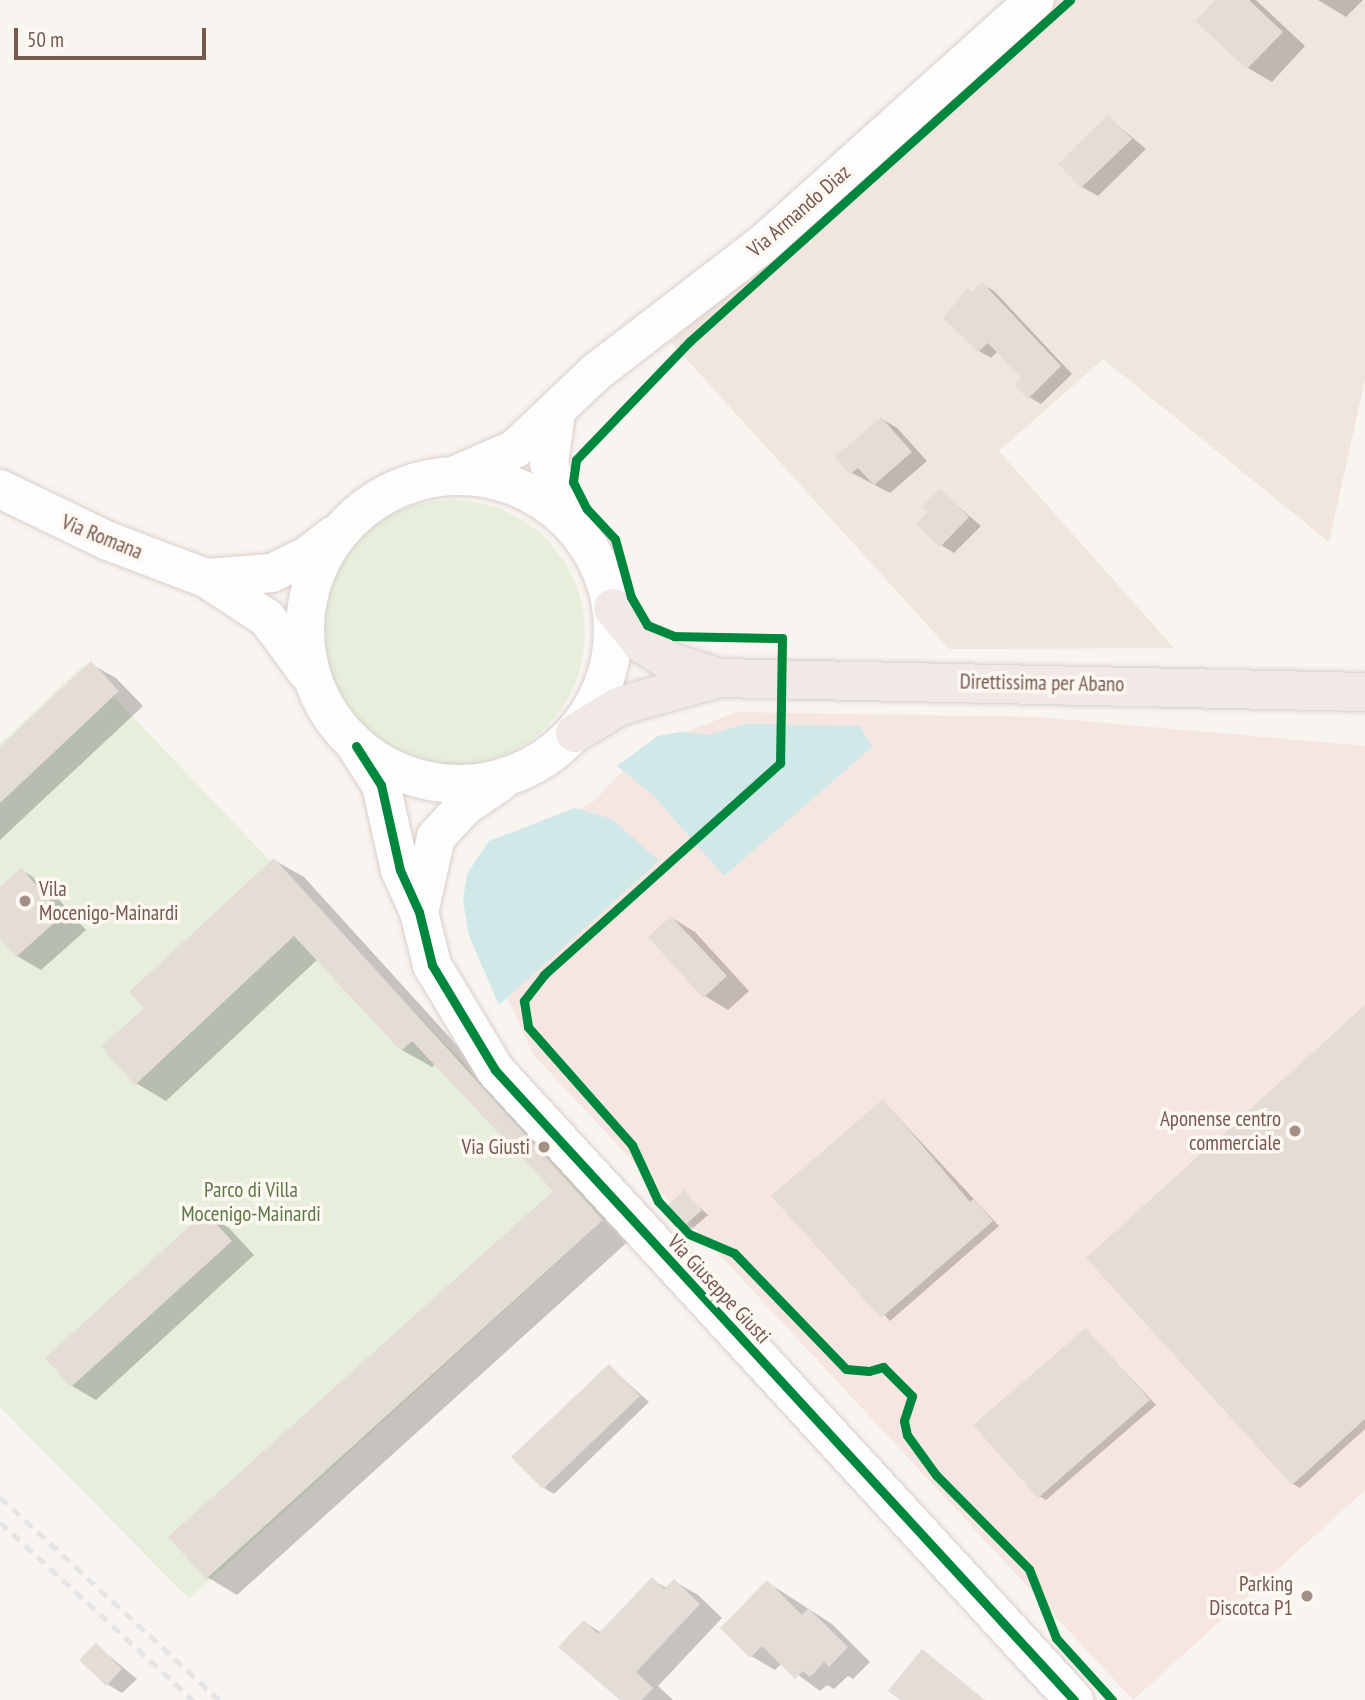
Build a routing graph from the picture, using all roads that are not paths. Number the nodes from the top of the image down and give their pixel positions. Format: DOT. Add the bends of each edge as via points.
graph roads {
  1 [pos="1035,0"];
  2 [pos="556,413"];
  3 [pos="458,474"];
  4 [pos="0,489"];
  5 [pos="564,514"];
  6 [pos="340,530"];
  7 [pos="206,578"];
  8 [pos="613,608"];
  9 [pos="719,678"];
  10 [pos="313,681"];
  11 [pos="1365,692"];
  12 [pos="575,733"];
  13 [pos="356,747"];
  14 [pos="505,779"];
  15 [pos="419,912"];
  16 [pos="1074,1700"];
  1 -- 2 [label="street, Via Armando Diaz" via="763,244 637,338"];
  2 -- 3 [label="street, Via Armando Diaz" via="515,449"];
  2 -- 5 [label="street" via="549,463"];
  3 -- 5 [label="street" via="533,492"];
  3 -- 6 [label="street, Via Romana" via="414,481 374,500"];
  4 -- 7 [label="street, Via Romana" via="108,541"];
  5 -- 8 [label="street" via="597,557"];
  6 -- 7 [label="street, Via Romana" via="307,556 272,573"];
  6 -- 10 [label="street" via="314,576 304,628"];
  7 -- 10 [label="street, Via Romana" via="267,618"];
  8 -- 9 [label="highway, Direttissima per Abano" via="642,644 671,662"];
  8 -- 12 [label="street" via="610,664 600,695"];
  9 -- 11 [label="highway, Direttissima per Abano"];
  9 -- 12 [label="highway, Direttissima per Abano" via="620,706"];
  10 -- 13 [label="street" via="331,716"];
  12 -- 14 [label="street" via="542,762"];
  13 -- 14 [label="street" via="401,774 427,780 453,785"];
  13 -- 15 [label="street, Via Giuseppe Giusti" via="381,785 400,870"];
  14 -- 15 [label="street, Via Giuseppe Giusti" via="464,806 436,837"];
  15 -- 16 [label="street, Via Giuseppe Giusti" via="432,965 495,1070"];
}
